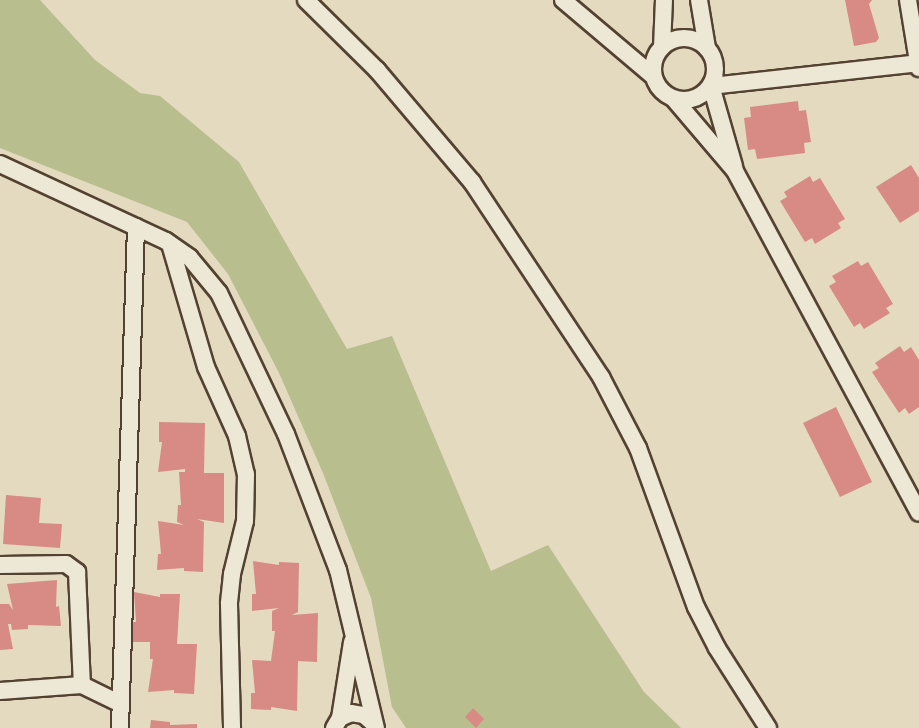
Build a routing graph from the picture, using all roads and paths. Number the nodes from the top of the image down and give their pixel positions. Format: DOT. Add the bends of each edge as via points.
graph roads {
  1 [pos="306,0"];
  2 [pos="563,0"];
  3 [pos="664,0"];
  4 [pos="699,0"];
  5 [pos="908,0"];
  6 [pos="662,47"];
  7 [pos="707,48"];
  8 [pos="919,65"];
  9 [pos="653,76"];
  10 [pos="711,86"];
  11 [pos="674,99"];
  12 [pos="0,164"];
  13 [pos="735,171"];
  14 [pos="136,227"];
  15 [pos="170,244"];
  16 [pos="919,513"];
  17 [pos="0,565"];
  18 [pos="354,626"];
  19 [pos="82,685"];
  20 [pos="0,691"];
  21 [pos="122,704"];
  22 [pos="337,723"];
  23 [pos="374,725"];
  24 [pos="120,728"];
  25 [pos="232,728"];
  26 [pos="768,728"];
  1 -- 26 [label="street" via="376,70 472,182 601,376 642,458 700,615"];
  2 -- 9 [label="street"];
  3 -- 6 [label="street"];
  4 -- 7 [label="street"];
  5 -- 8 [label="street"];
  6 -- 7 [label="street" via="670,41 690,39"];
  6 -- 9 [label="street" via="652,66"];
  7 -- 10 [label="street" via="715,66"];
  8 -- 10 [label="street"];
  9 -- 11 [label="street" via="657,86"];
  10 -- 11 [label="street" via="695,99"];
  10 -- 13 [label="street"];
  11 -- 13 [label="street"];
  12 -- 14 [label="street"];
  13 -- 16 [label="street"];
  14 -- 15 [label="street"];
  14 -- 21 [label="street"];
  15 -- 18 [label="street" via="210,280 248,348 304,479"];
  15 -- 25 [label="street" via="206,367 237,436 246,474 245,521 229,604"];
  17 -- 19 [label="street" via="66,564 77,572"];
  18 -- 22 [label="street"];
  18 -- 23 [label="street"];
  19 -- 20 [label="street"];
  19 -- 21 [label="street"];
  21 -- 24 [label="street"];
  22 -- 23 [label="street" via="358,713"];
}
